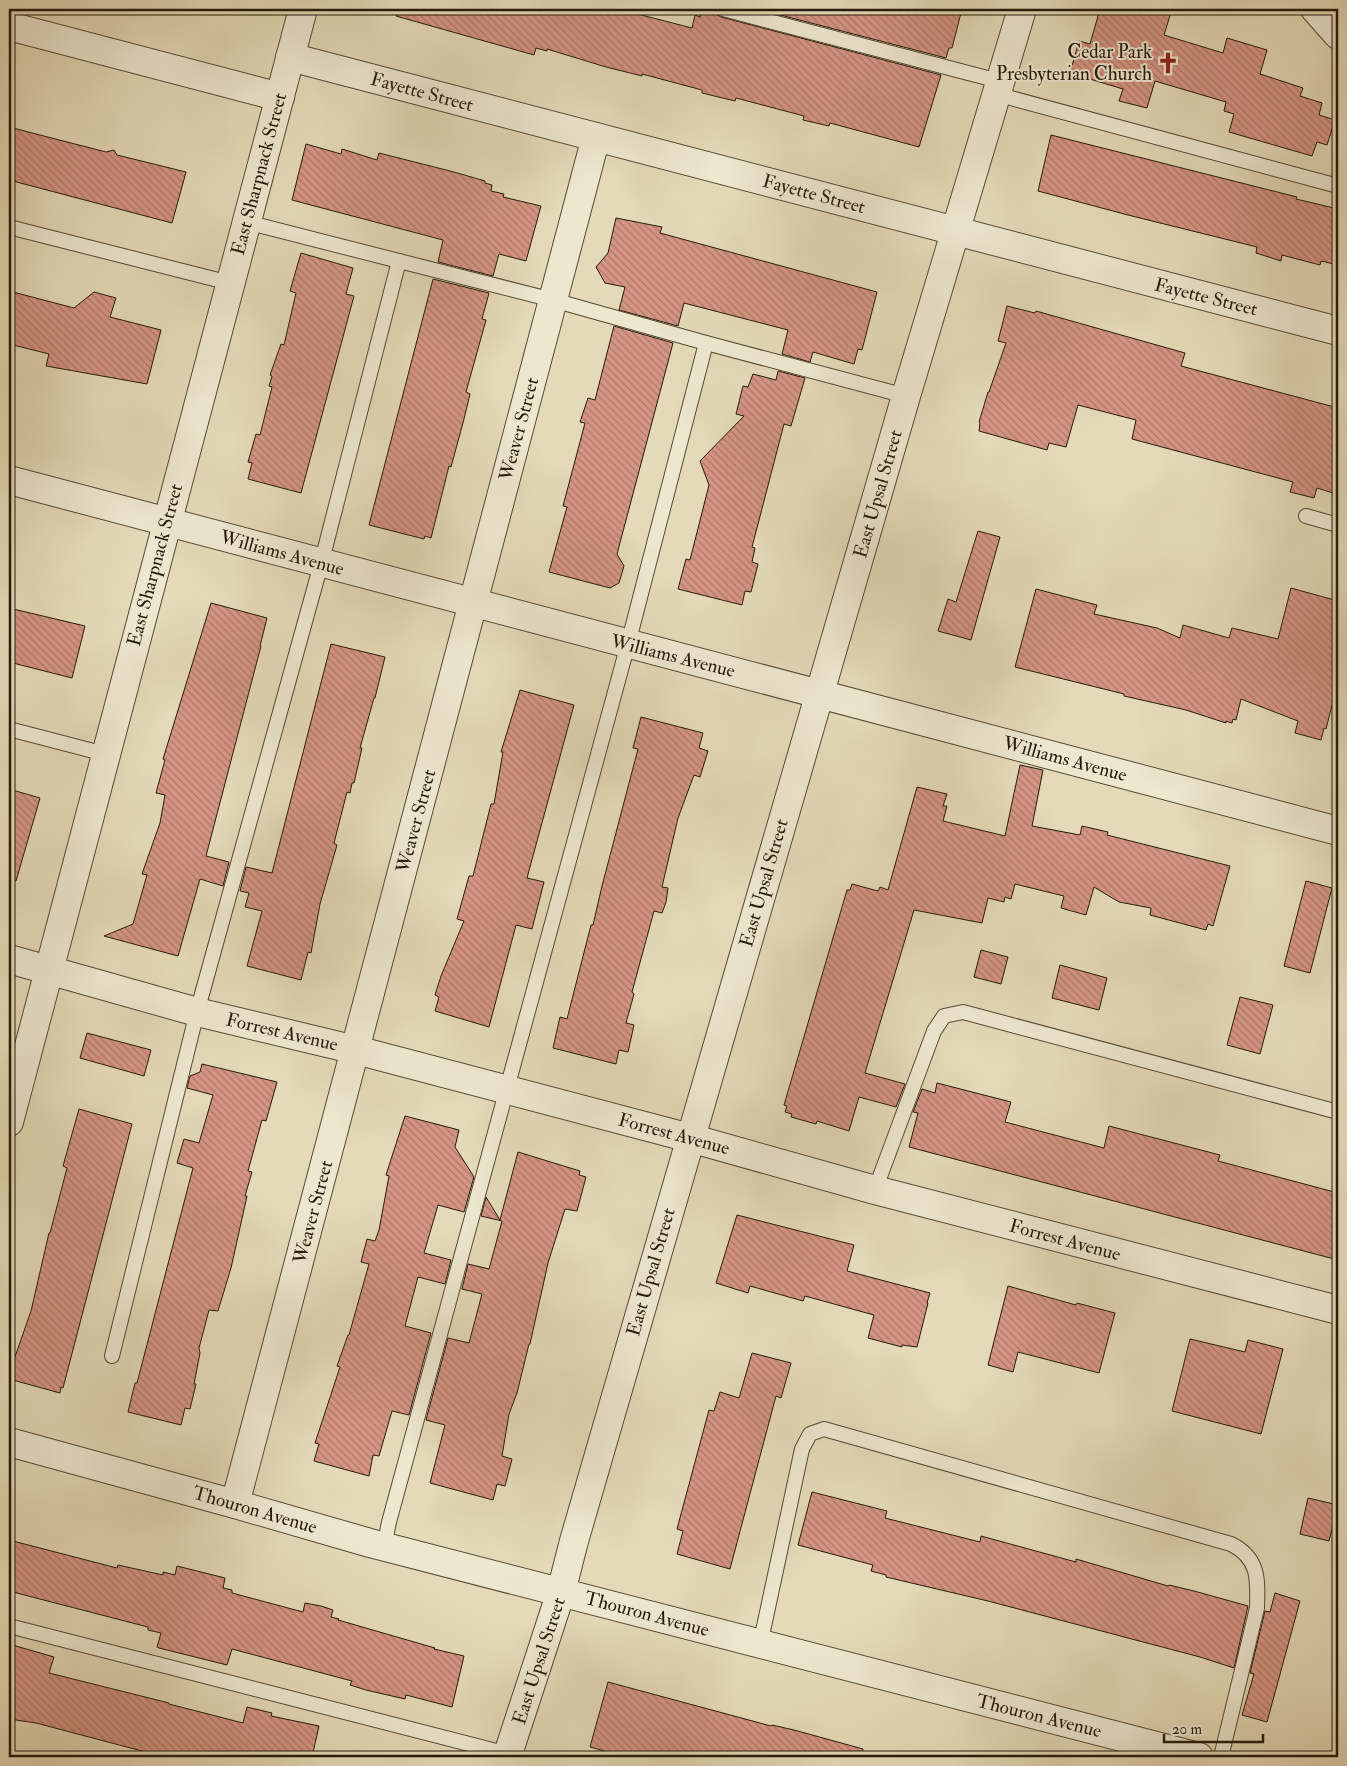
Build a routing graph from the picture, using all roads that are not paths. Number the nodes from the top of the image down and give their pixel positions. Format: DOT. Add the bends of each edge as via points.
graph roads {
  1 [pos="303,9"];
  2 [pos="723,9"];
  3 [pos="1022,9"];
  4 [pos="1315,9"];
  5 [pos="9,26"];
  6 [pos="1338,35"];
  7 [pos="290,57"];
  8 [pos="998,87"];
  9 [pos="280,97"];
  10 [pos="596,137"];
  11 [pos="1338,186"];
  12 [pos="246,222"];
  13 [pos="9,227"];
  14 [pos="955,230"];
  15 [pos="399,261"];
  16 [pos="230,283"];
  17 [pos="554,300"];
  18 [pos="1338,331"];
  19 [pos="706,343"];
  20 [pos="906,396"];
  21 [pos="9,480"];
  22 [pos="1306,516"];
  23 [pos="166,522"];
  24 [pos="1338,524"];
  25 [pos="321,564"];
  26 [pos="474,603"];
  27 [pos="628,644"];
  28 [pos="820,693"];
  29 [pos="9,729"];
  30 [pos="105,754"];
  31 [pos="1338,831"];
  32 [pos="9,959"];
  33 [pos="48,970"];
  34 [pos="197,1012"];
  35 [pos="356,1050"];
  36 [pos="507,1090"];
  37 [pos="1338,1112"];
  38 [pos="9,1122"];
  39 [pos="690,1138"];
  40 [pos="875,1190"];
  41 [pos="1338,1310"];
  42 [pos="112,1356"];
  43 [pos="9,1442"];
  44 [pos="235,1504"];
  45 [pos="384,1547"];
  46 [pos="561,1592"];
  47 [pos="9,1626"];
  48 [pos="760,1644"];
  49 [pos="512,1756"];
  50 [pos="1199,1757"];
  51 [pos="1222,1757"];
  1 -- 7 [label="street, East Sharpnack Street"];
  2 -- 8 [label="lane"];
  3 -- 8 [label="street, East Upsal Street"];
  4 -- 6 [label="street"];
  5 -- 9 [label="street"];
  7 -- 9 [label="street, East Sharpnack Street"];
  7 -- 10 [label="street, Fayette Street"];
  8 -- 11 [label="lane"];
  8 -- 14 [label="street, East Upsal Street"];
  9 -- 12 [label="street, East Sharpnack Street"];
  10 -- 14 [label="street, Fayette Street"];
  10 -- 17 [label="street, Weaver Street"];
  12 -- 15 [label="lane"];
  12 -- 16 [label="street, East Sharpnack Street"];
  13 -- 16 [label="lane"];
  14 -- 18 [label="street, Fayette Street"];
  14 -- 20 [label="street, East Upsal Street"];
  15 -- 17 [label="lane"];
  15 -- 25 [label="lane"];
  16 -- 23 [label="street, East Sharpnack Street"];
  17 -- 19 [label="lane"];
  17 -- 26 [label="street, Weaver Street"];
  19 -- 20 [label="lane"];
  19 -- 27 [label="lane"];
  20 -- 28 [label="street, East Upsal Street"];
  21 -- 23 [label="street, Williams Avenue"];
  22 -- 24 [label="lane"];
  23 -- 25 [label="street, Williams Avenue"];
  23 -- 30 [label="street, East Sharpnack Street"];
  25 -- 26 [label="street, Williams Avenue"];
  25 -- 34 [label="lane"];
  26 -- 27 [label="street, Williams Avenue"];
  26 -- 35 [label="street, Weaver Street"];
  27 -- 28 [label="street, Williams Avenue"];
  27 -- 36 [label="lane"];
  28 -- 31 [label="street, Williams Avenue"];
  28 -- 39 [label="street, East Upsal Street"];
  29 -- 30 [label="lane"];
  30 -- 33 [label="street, East Sharpnack Street"];
  32 -- 33 [label="street, Forrest Avenue"];
  33 -- 34 [label="street, Forrest Avenue"];
  33 -- 38 [label="street, East Sharpnack Street"];
  34 -- 35 [label="street, Forrest Avenue"];
  34 -- 42 [label="lane"];
  35 -- 36 [label="street, Forrest Avenue"];
  35 -- 44 [label="street, Weaver Street"];
  36 -- 39 [label="street, Forrest Avenue"];
  36 -- 45 [label="lane"];
  37 -- 40 [label="lane" via="964,1012 944,1016 934,1030"];
  39 -- 40 [label="street, Forrest Avenue"];
  39 -- 46 [label="street, East Upsal Street"];
  40 -- 41 [label="street, Forrest Avenue"];
  43 -- 44 [label="street, Thouron Avenue"];
  44 -- 45 [label="street, Thouron Avenue"];
  45 -- 46 [label="street, Thouron Avenue"];
  46 -- 48 [label="street, Thouron Avenue"];
  46 -- 49 [label="street, East Upsal Street"];
  47 -- 49 [label="lane"];
  48 -- 50 [label="street, Thouron Avenue"];
  48 -- 51 [label="lane" via="802,1449 810,1434 824,1429 1221,1541 1243,1550 1252,1561 1258,1587 1257,1608"];
}
